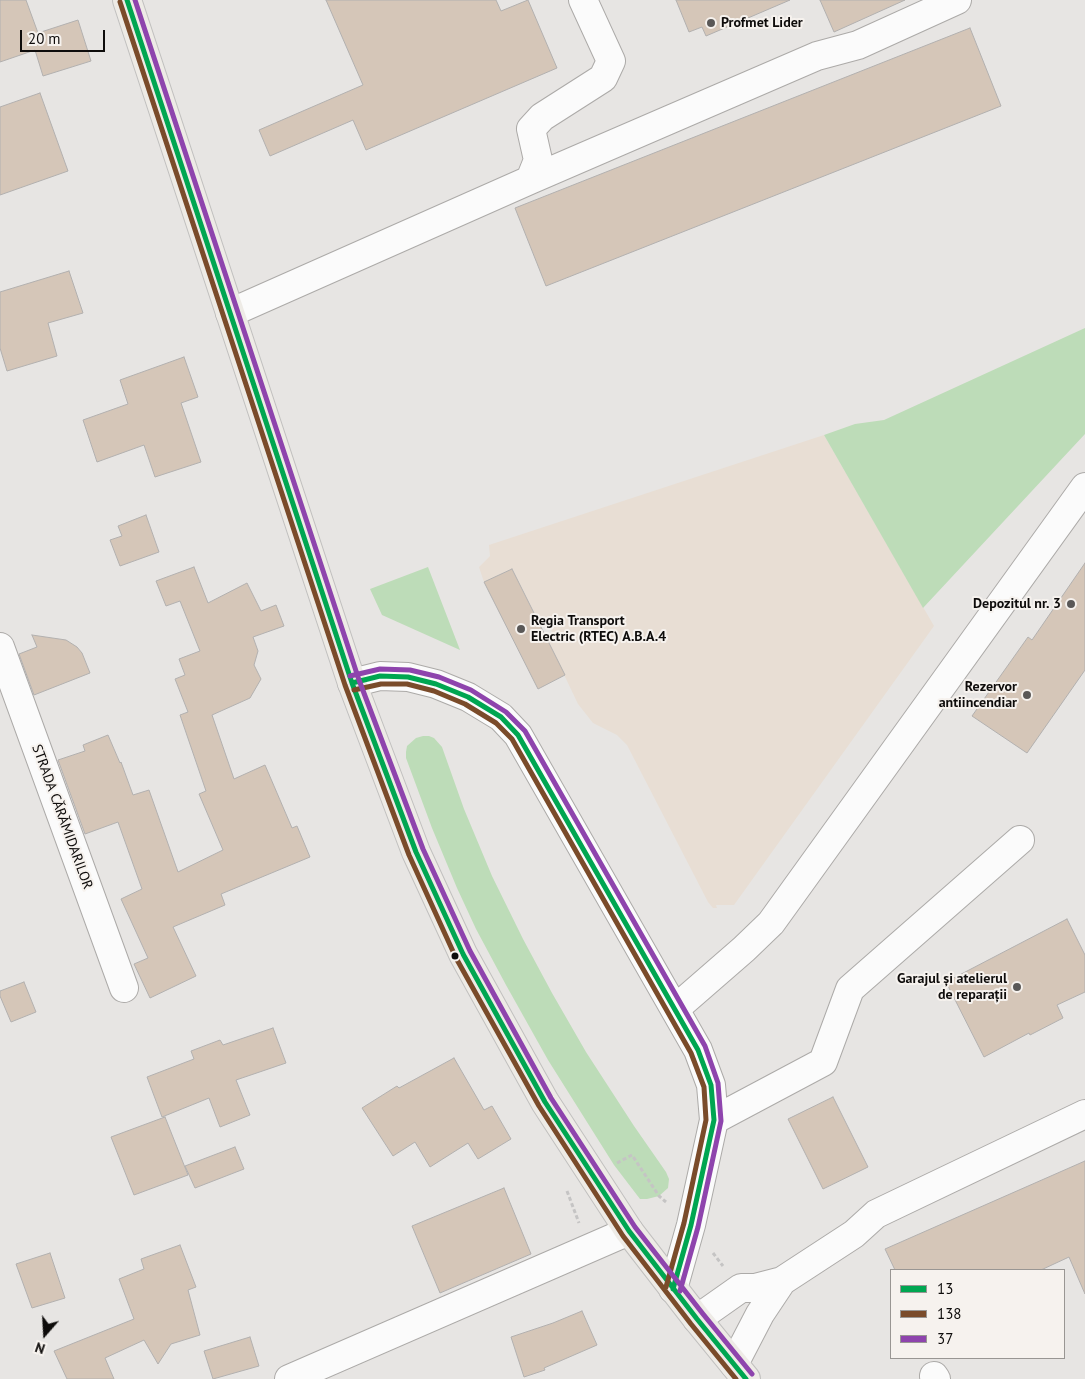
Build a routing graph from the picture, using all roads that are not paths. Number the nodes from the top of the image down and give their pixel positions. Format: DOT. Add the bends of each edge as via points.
graph roads {
  1 [pos="127,0"];
  2 [pos="583,0"];
  3 [pos="957,0"];
  4 [pos="530,180"];
  5 [pos="230,313"];
  6 [pos="1085,487"];
  7 [pos="0,647"];
  8 [pos="352,682"];
  9 [pos="1020,840"];
  10 [pos="124,988"];
  11 [pos="675,1009"];
  12 [pos="1085,1114"];
  13 [pos="714,1120"];
  14 [pos="629,1231"];
  15 [pos="782,1281"];
  16 [pos="673,1289"];
  17 [pos="697,1319"];
  18 [pos="740,1371"];
  19 [pos="289,1379"];
  1 -- 5 [label="main road"];
  2 -- 4 [label="street" via="611,61 603,78 542,117 531,129 538,160"];
  3 -- 4 [label="street" via="858,45 817,56"];
  4 -- 5 [label="street"];
  5 -- 8 [label="main road"];
  6 -- 11 [label="street" via="771,923"];
  7 -- 10 [label="street, STRADA CĂRĂMIDARILOR"];
  8 -- 11 [label="street" via="380,676 408,677 468,697 501,717 518,735"];
  8 -- 14 [label="main road" via="416,852 463,954 545,1102"];
  9 -- 13 [label="street" via="850,989 823,1062"];
  11 -- 13 [label="street" via="698,1050 711,1085"];
  12 -- 15 [label="street" via="876,1214 854,1234"];
  13 -- 16 [label="street"];
  14 -- 16 [label="main road"];
  14 -- 19 [label="street"];
  15 -- 17 [label="street" via="741,1288"];
  15 -- 18 [label="street" via="760,1314"];
  16 -- 17 [label="main road"];
  17 -- 18 [label="main road"];
}
